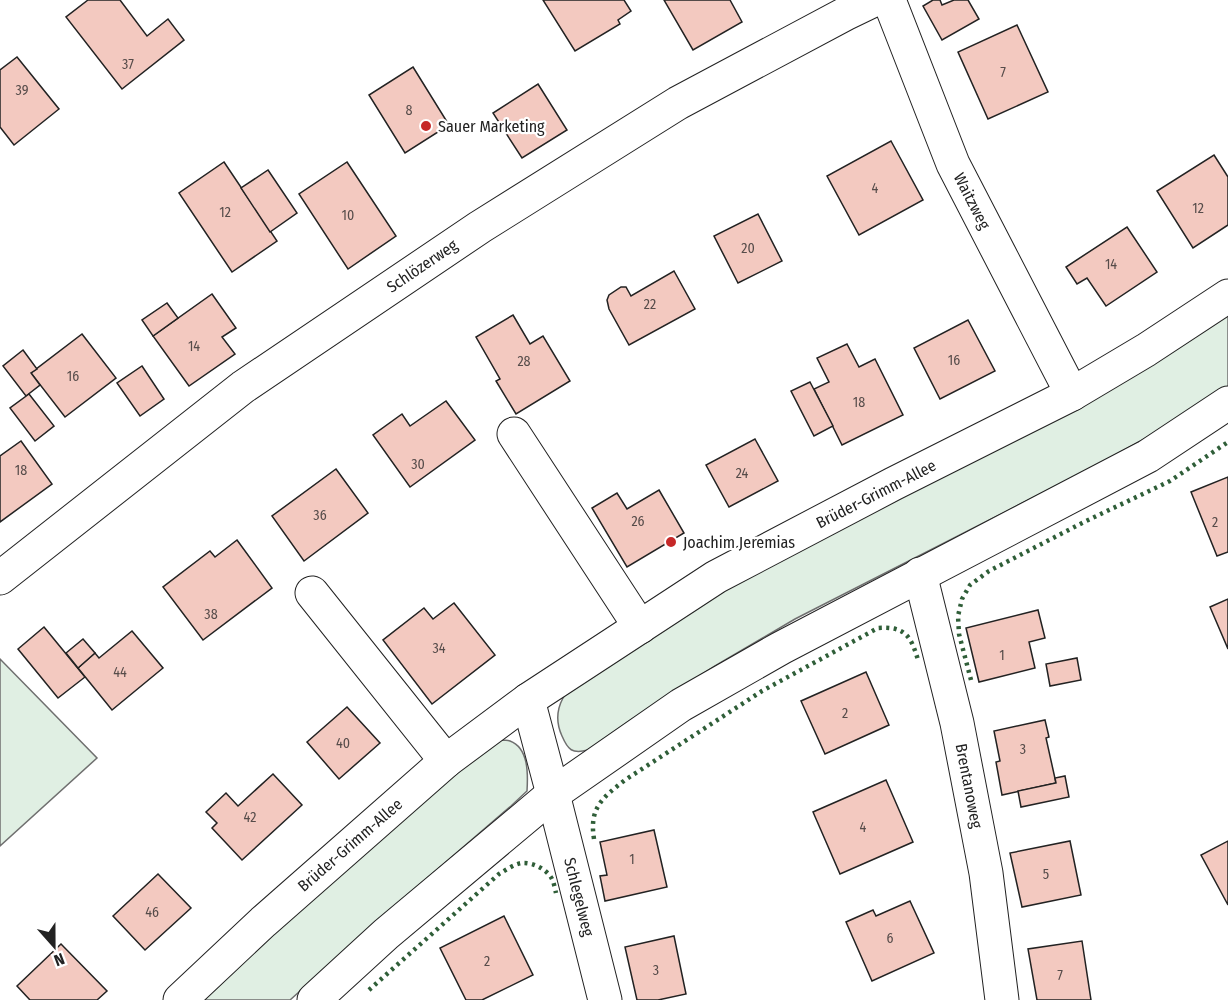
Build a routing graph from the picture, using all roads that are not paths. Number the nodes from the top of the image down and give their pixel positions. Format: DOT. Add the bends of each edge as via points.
graph roads {
  1 [pos="874,0"];
  2 [pos="889,0"];
  3 [pos="1228,296"];
  4 [pos="1072,394"];
  5 [pos="1228,403"];
  6 [pos="514,434"];
  7 [pos="920,574"];
  8 [pos="0,578"];
  9 [pos="312,593"];
  10 [pos="640,627"];
  11 [pos="528,700"];
  12 [pos="446,761"];
  13 [pos="553,794"];
  14 [pos="180,1000"];
  15 [pos="314,1000"];
  16 [pos="605,1000"];
  17 [pos="1002,1000"];
  1 -- 8 [label="street, Schlözerweg" via="678,103 480,227 243,387"];
  2 -- 4 [label="street, Waitzweg" via="953,164"];
  3 -- 4 [label="street, Brüder-Grimm-Allee"];
  4 -- 10 [label="street, Brüder-Grimm-Allee" via="716,577"];
  5 -- 7 [label="street" via="1148,456"];
  6 -- 10 [label="street"];
  7 -- 13 [label="street" via="681,705"];
  7 -- 17 [label="street, Brentanoweg" via="957,723 986,873"];
  9 -- 12 [label="street"];
  10 -- 11 [label="street, Brüder-Grimm-Allee"];
  11 -- 12 [label="street, Brüder-Grimm-Allee"];
  11 -- 13 [label="street"];
  12 -- 14 [label="street, Brüder-Grimm-Allee" via="262,922"];
  13 -- 15 [label="street"];
  13 -- 16 [label="street, Schlegelweg"];
}
